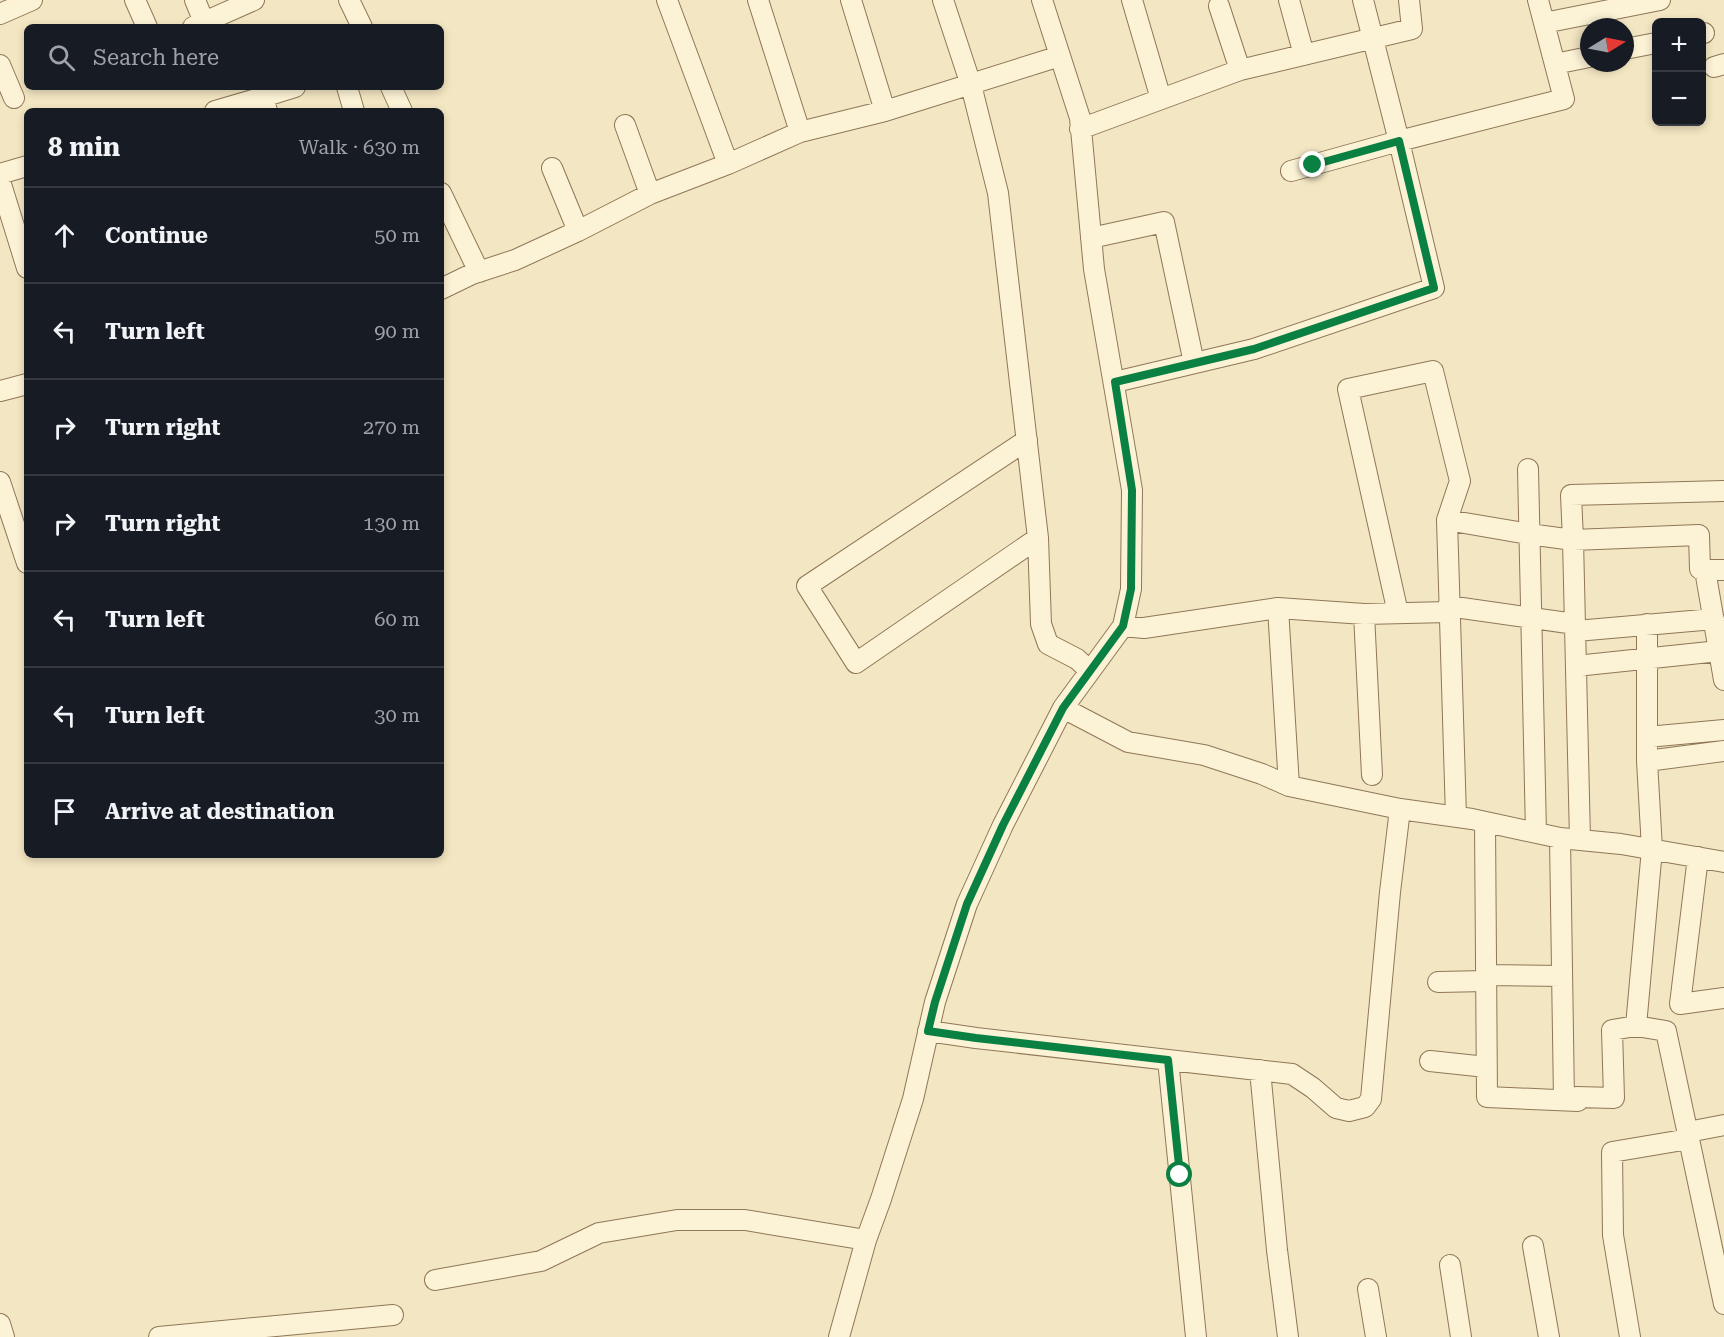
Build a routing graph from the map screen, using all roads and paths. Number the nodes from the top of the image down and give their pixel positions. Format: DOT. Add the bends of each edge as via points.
graph roads {
  1 [pos="32,0"];
  2 [pos="135,0"];
  3 [pos="195,0"];
  4 [pos="254,0"];
  5 [pos="350,0"];
  6 [pos="668,0"];
  7 [pos="758,0"];
  8 [pos="850,0"];
  9 [pos="943,0"];
  10 [pos="1042,0"];
  11 [pos="1132,0"];
  12 [pos="1289,0"];
  13 [pos="1363,0"];
  14 [pos="1409,0"];
  15 [pos="1538,0"];
  16 [pos="1660,0"];
  17 [pos="1219,6"];
  18 [pos="0,14"];
  19 [pos="1544,23"];
  20 [pos="146,24"];
  21 [pos="201,24"];
  22 [pos="205,24"];
  23 [pos="361,24"];
  24 [pos="1372,39"];
  25 [pos="1652,44"];
  26 [pos="1634,47"];
  27 [pos="1304,55"];
  28 [pos="1060,56"];
  29 [pos="1580,59"];
  30 [pos="0,64"];
  31 [pos="1555,64"];
  32 [pos="1240,70"];
  33 [pos="970,85"];
  34 [pos="291,90"];
  35 [pos="348,90"];
  36 [pos="392,90"];
  37 [pos="14,98"];
  38 [pos="1161,99"];
  39 [pos="265,104"];
  40 [pos="236,108"];
  41 [pos="353,108"];
  42 [pos="401,108"];
  43 [pos="885,111"];
  44 [pos="625,125"];
  45 [pos="1080,129"];
  46 [pos="800,132"];
  47 [pos="1399,141"];
  48 [pos="728,164"];
  49 [pos="24,167"];
  50 [pos="552,168"];
  51 [pos="1292,171"];
  52 [pos="0,174"];
  53 [pos="0,181"];
  54 [pos="650,194"];
  55 [pos="444,199"];
  56 [pos="578,231"];
  57 [pos="1091,238"];
  58 [pos="24,258"];
  59 [pos="479,272"];
  60 [pos="444,288"];
  61 [pos="1194,363"];
  62 [pos="1115,382"];
  63 [pos="24,385"];
  64 [pos="0,391"];
  65 [pos="1027,440"];
  66 [pos="1528,470"];
  67 [pos="0,482"];
  68 [pos="1724,491"];
  69 [pos="1447,520"];
  70 [pos="1529,534"];
  71 [pos="1038,538"];
  72 [pos="1574,540"];
  73 [pos="24,554"];
  74 [pos="1715,570"];
  75 [pos="1278,608"];
  76 [pos="1448,609"];
  77 [pos="1398,613"];
  78 [pos="1364,614"];
  79 [pos="1532,618"];
  80 [pos="1714,619"];
  81 [pos="1647,624"];
  82 [pos="1123,626"];
  83 [pos="1575,628"];
  84 [pos="1719,651"];
  85 [pos="1647,658"];
  86 [pos="1576,666"];
  87 [pos="1090,671"];
  88 [pos="1724,680"];
  89 [pos="1063,708"];
  90 [pos="1724,730"];
  91 [pos="1647,737"];
  92 [pos="1724,751"];
  93 [pos="1647,760"];
  94 [pos="1372,775"];
  95 [pos="1289,786"];
  96 [pos="1400,809"];
  97 [pos="1456,817"];
  98 [pos="1485,823"];
  99 [pos="1536,833"];
  100 [pos="1560,838"];
  101 [pos="1580,840"];
  102 [pos="1652,849"];
  103 [pos="1698,857"];
  104 [pos="1724,862"];
  105 [pos="1562,976"];
  106 [pos="1486,978"];
  107 [pos="1438,982"];
  108 [pos="1724,998"];
  109 [pos="1636,1026"];
  110 [pos="928,1031"];
  111 [pos="1168,1060"];
  112 [pos="1430,1061"];
  113 [pos="1486,1067"];
  114 [pos="1260,1070"];
  115 [pos="1564,1100"];
  116 [pos="1724,1125"];
  117 [pos="1688,1135"];
  118 [pos="1715,1214"];
  119 [pos="866,1240"];
  120 [pos="1533,1246"];
  121 [pos="1450,1265"];
  122 [pos="435,1280"];
  123 [pos="1368,1289"];
  124 [pos="1724,1304"];
  125 [pos="393,1315"];
  126 [pos="0,1324"];
  127 [pos="4,1337"];
  128 [pos="159,1337"];
  129 [pos="838,1337"];
  130 [pos="1196,1337"];
  131 [pos="1288,1337"];
  132 [pos="1376,1337"];
  133 [pos="1461,1337"];
  134 [pos="1549,1337"];
  135 [pos="1630,1337"];
  1 -- 18 [label="street"];
  2 -- 20 [label="street"];
  3 -- 21 [label="street"];
  4 -- 22 [label="street"];
  5 -- 23 [label="street"];
  6 -- 48 [label="street"];
  7 -- 46 [label="street"];
  8 -- 43 [label="street"];
  9 -- 33 [label="street"];
  10 -- 28 [label="street"];
  11 -- 38 [label="street"];
  12 -- 27 [label="street"];
  13 -- 24 [label="street"];
  14 -- 24 [label="street" via="1412,29"];
  15 -- 19 [label="street"];
  16 -- 19 [label="street"];
  17 -- 32 [label="street"];
  19 -- 31 [label="street"];
  24 -- 27 [label="street"];
  24 -- 47 [label="street"];
  25 -- 26 [label="street"];
  27 -- 32 [label="street"];
  28 -- 33 [label="street"];
  28 -- 45 [label="street"];
  29 -- 31 [label="street"];
  30 -- 37 [label="street"];
  31 -- 47 [label="street" via="1564,99"];
  32 -- 38 [label="street"];
  33 -- 43 [label="street"];
  33 -- 65 [label="street" via="998,193"];
  34 -- 39 [label="street"];
  35 -- 41 [label="street"];
  36 -- 42 [label="street"];
  38 -- 45 [label="street"];
  39 -- 40 [label="street"];
  43 -- 46 [label="street"];
  44 -- 54 [label="street"];
  45 -- 57 [label="street"];
  46 -- 48 [label="street"];
  47 -- 51 [label="street"];
  47 -- 61 [label="street" via="1434,288 1254,349"];
  48 -- 54 [label="street"];
  49 -- 52 [label="street"];
  50 -- 56 [label="street"];
  53 -- 58 [label="street"];
  54 -- 56 [label="street"];
  55 -- 59 [label="street"];
  56 -- 59 [label="street"];
  57 -- 61 [label="street" via="1164,222"];
  57 -- 62 [label="street"];
  59 -- 60 [label="street"];
  61 -- 62 [label="street"];
  62 -- 82 [label="street" via="1132,490 1131,589"];
  63 -- 64 [label="street"];
  65 -- 71 [label="street"];
  65 -- 71 [label="street" via="807,586 856,663"];
  66 -- 70 [label="street"];
  67 -- 73 [label="street"];
  68 -- 72 [label="street" via="1571,495"];
  69 -- 70 [label="street"];
  69 -- 76 [label="street"];
  69 -- 77 [label="street" via="1460,482 1433,370 1348,389"];
  70 -- 72 [label="street"];
  70 -- 79 [label="street"];
  71 -- 87 [label="street" via="1041,624 1048,644"];
  72 -- 74 [label="street" via="1699,534 1700,569"];
  72 -- 83 [label="street"];
  74 -- 80 [label="street"];
  75 -- 78 [label="street"];
  75 -- 82 [label="street" via="1144,628"];
  75 -- 95 [label="street"];
  76 -- 77 [label="street"];
  76 -- 79 [label="street"];
  76 -- 97 [label="street"];
  77 -- 78 [label="street"];
  78 -- 94 [label="street"];
  79 -- 83 [label="street"];
  79 -- 99 [label="street"];
  80 -- 81 [label="street"];
  80 -- 84 [label="street"];
  81 -- 83 [label="street"];
  81 -- 85 [label="street"];
  82 -- 87 [label="street"];
  83 -- 86 [label="street"];
  84 -- 85 [label="street"];
  84 -- 88 [label="street"];
  85 -- 86 [label="street"];
  85 -- 91 [label="street"];
  86 -- 101 [label="street"];
  87 -- 89 [label="street"];
  89 -- 95 [label="street" via="1128,742 1204,755"];
  89 -- 110 [label="street" via="967,904"];
  90 -- 91 [label="street"];
  91 -- 93 [label="street"];
  92 -- 93 [label="street"];
  93 -- 102 [label="street"];
  95 -- 96 [label="street"];
  96 -- 97 [label="street"];
  96 -- 114 [label="street" via="1370,1102 1349,1111 1336,1108 1293,1074"];
  97 -- 98 [label="street"];
  98 -- 99 [label="street"];
  98 -- 106 [label="street"];
  99 -- 100 [label="street"];
  100 -- 101 [label="street"];
  100 -- 105 [label="street"];
  101 -- 102 [label="street"];
  102 -- 103 [label="street"];
  102 -- 109 [label="street"];
  103 -- 104 [label="street"];
  103 -- 108 [label="street" via="1680,1004"];
  105 -- 106 [label="street"];
  105 -- 115 [label="street"];
  106 -- 107 [label="street"];
  106 -- 113 [label="street"];
  109 -- 115 [label="street" via="1612,1030 1614,1098"];
  109 -- 117 [label="street" via="1666,1031"];
  110 -- 111 [label="street"];
  110 -- 119 [label="street" via="913,1099"];
  111 -- 114 [label="street"];
  111 -- 130 [label="street"];
  112 -- 113 [label="street"];
  113 -- 115 [label="street" via="1487,1097"];
  114 -- 131 [label="street"];
  116 -- 117 [label="street"];
  117 -- 118 [label="street"];
  117 -- 135 [label="street" via="1612,1152 1613,1235"];
  118 -- 124 [label="street"];
  119 -- 122 [label="street" via="745,1220 677,1220 599,1233 541,1261"];
  119 -- 129 [label="street"];
  120 -- 134 [label="street"];
  121 -- 133 [label="street"];
  123 -- 132 [label="street"];
  125 -- 128 [label="street"];
  126 -- 127 [label="street"];
}
